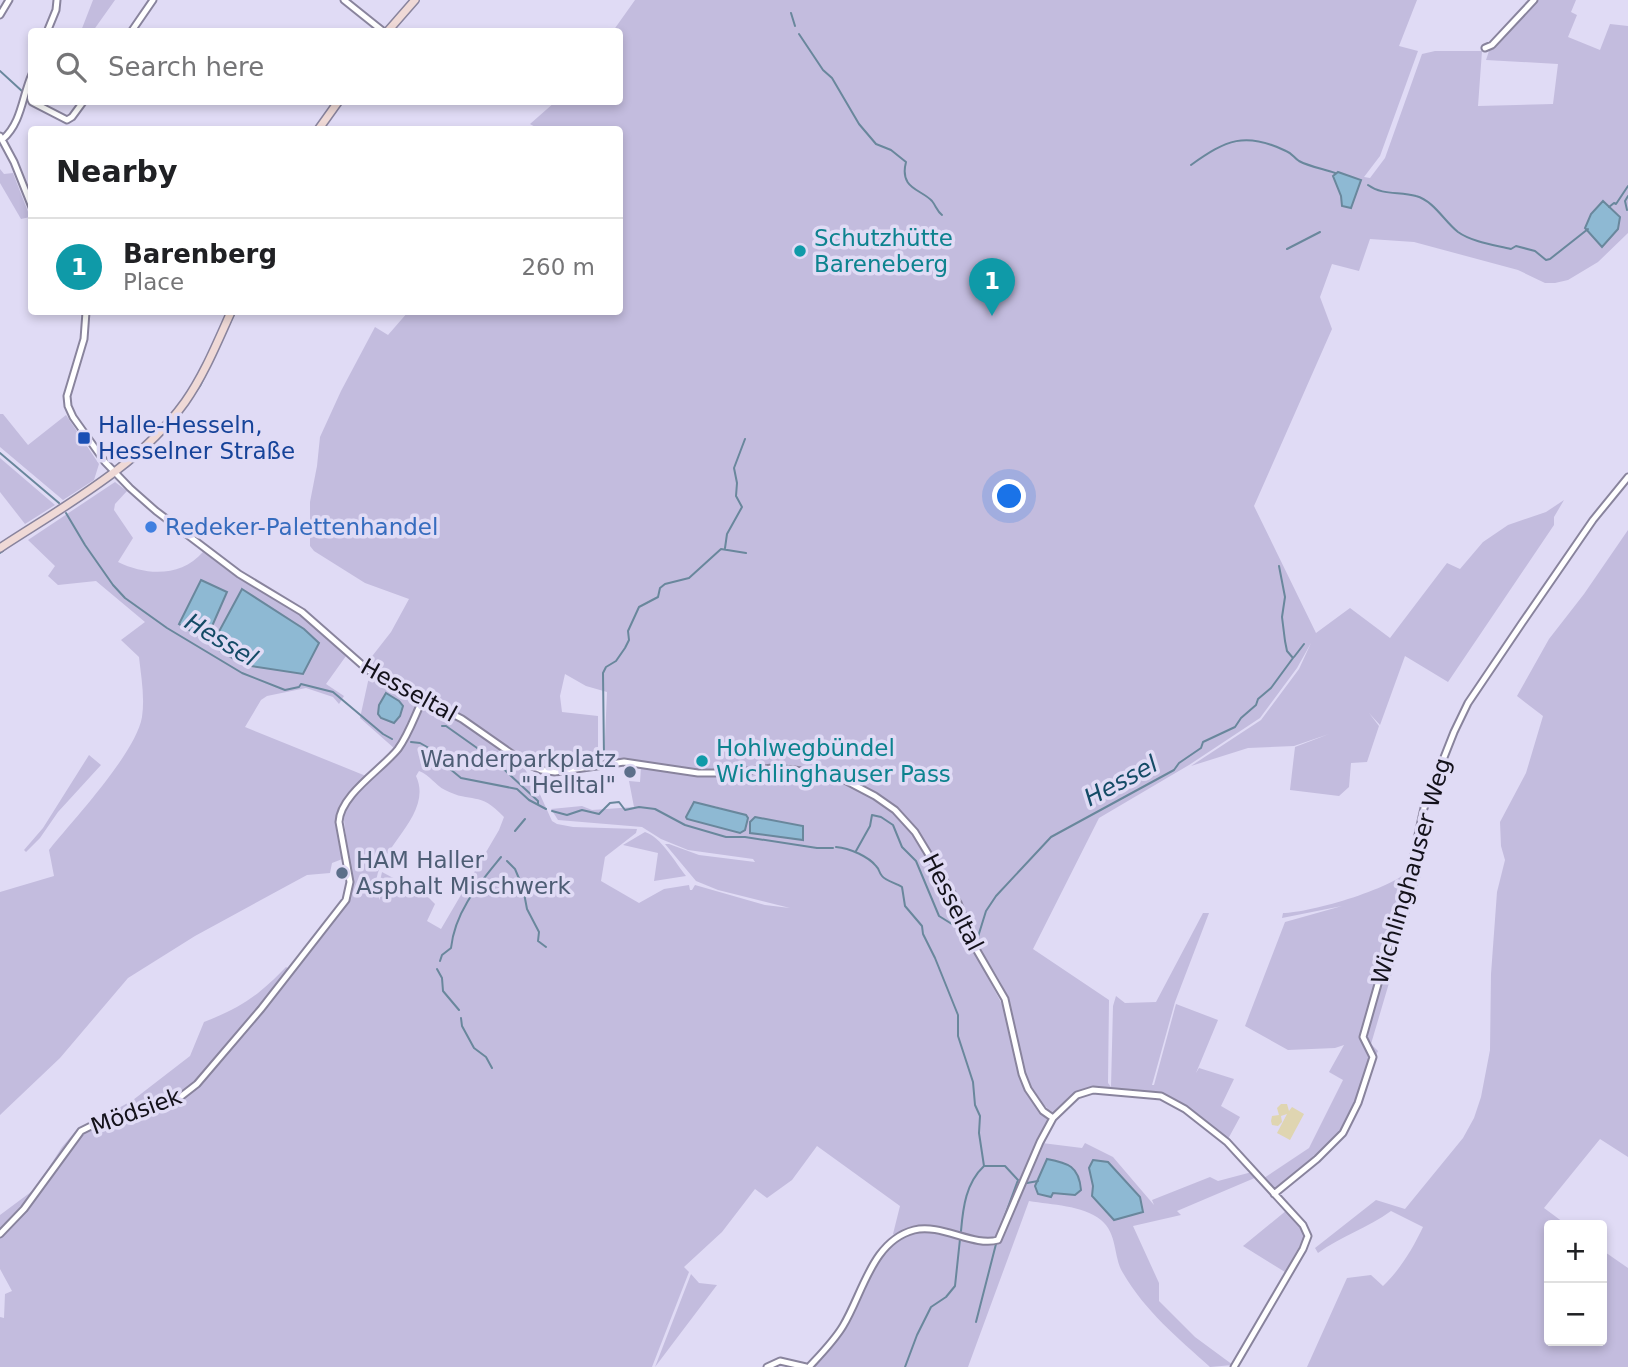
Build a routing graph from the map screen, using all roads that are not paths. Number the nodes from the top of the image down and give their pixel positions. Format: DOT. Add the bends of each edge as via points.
graph roads {
  1 [pos="9,0"];
  2 [pos="57,0"];
  3 [pos="153,0"];
  4 [pos="344,0"];
  5 [pos="415,0"];
  6 [pos="1534,0"];
  7 [pos="0,15"];
  8 [pos="49,28"];
  9 [pos="134,28"];
  10 [pos="380,28"];
  11 [pos="389,28"];
  12 [pos="1485,48"];
  13 [pos="28,104"];
  14 [pos="39,105"];
  15 [pos="81,105"];
  16 [pos="336,105"];
  17 [pos="321,126"];
  18 [pos="1,138"];
  19 [pos="28,198"];
  20 [pos="86,315"];
  21 [pos="230,315"];
  22 [pos="113,472"];
  23 [pos="1628,477"];
  24 [pos="0,548"];
  25 [pos="423,699"];
  26 [pos="1054,1118"];
  27 [pos="1274,1194"];
  28 [pos="0,1234"];
  29 [pos="767,1367"];
  30 [pos="807,1367"];
  31 [pos="1234,1367"];
  1 -- 7 [label="street"];
  2 -- 8 [label="street"];
  3 -- 9 [label="street"];
  4 -- 10 [label="street"];
  5 -- 11 [label="main road"];
  6 -- 12 [label="street"];
  13 -- 18 [label="street" via="12,132"];
  14 -- 15 [label="street" via="67,120"];
  16 -- 17 [label="main road"];
  18 -- 19 [label="street"];
  20 -- 22 [label="street, Hesseltal" via="68,406"];
  21 -- 22 [label="main road" via="182,406 151,441"];
  22 -- 24 [label="main road"];
  22 -- 25 [label="street, Hesseltal" via="201,547 302,612 368,670"];
  23 -- 27 [label="street, Wichlinghauser Weg" via="1593,520 1468,703 1424,808 1363,1037 1373,1057 1351,1122 1334,1144"];
  25 -- 26 [label="street, Hesseltal" via="541,770 624,762 698,772 772,768 837,776 875,796 915,832 958,902 976,949 1005,999 1021,1074 1043,1111"];
  25 -- 28 [label="street, Mödsiek" via="399,747 340,813 349,891 302,957 198,1084 179,1098 107,1118 81,1131"];
  26 -- 27 [label="street" via="1087,1090 1161,1096 1227,1142"];
  26 -- 30 [label="street" via="998,1240 923,1229 890,1241 874,1262 841,1329"];
  27 -- 31 [label="street" via="1308,1236"];
  29 -- 30 [label="street" via="780,1361"];
}
